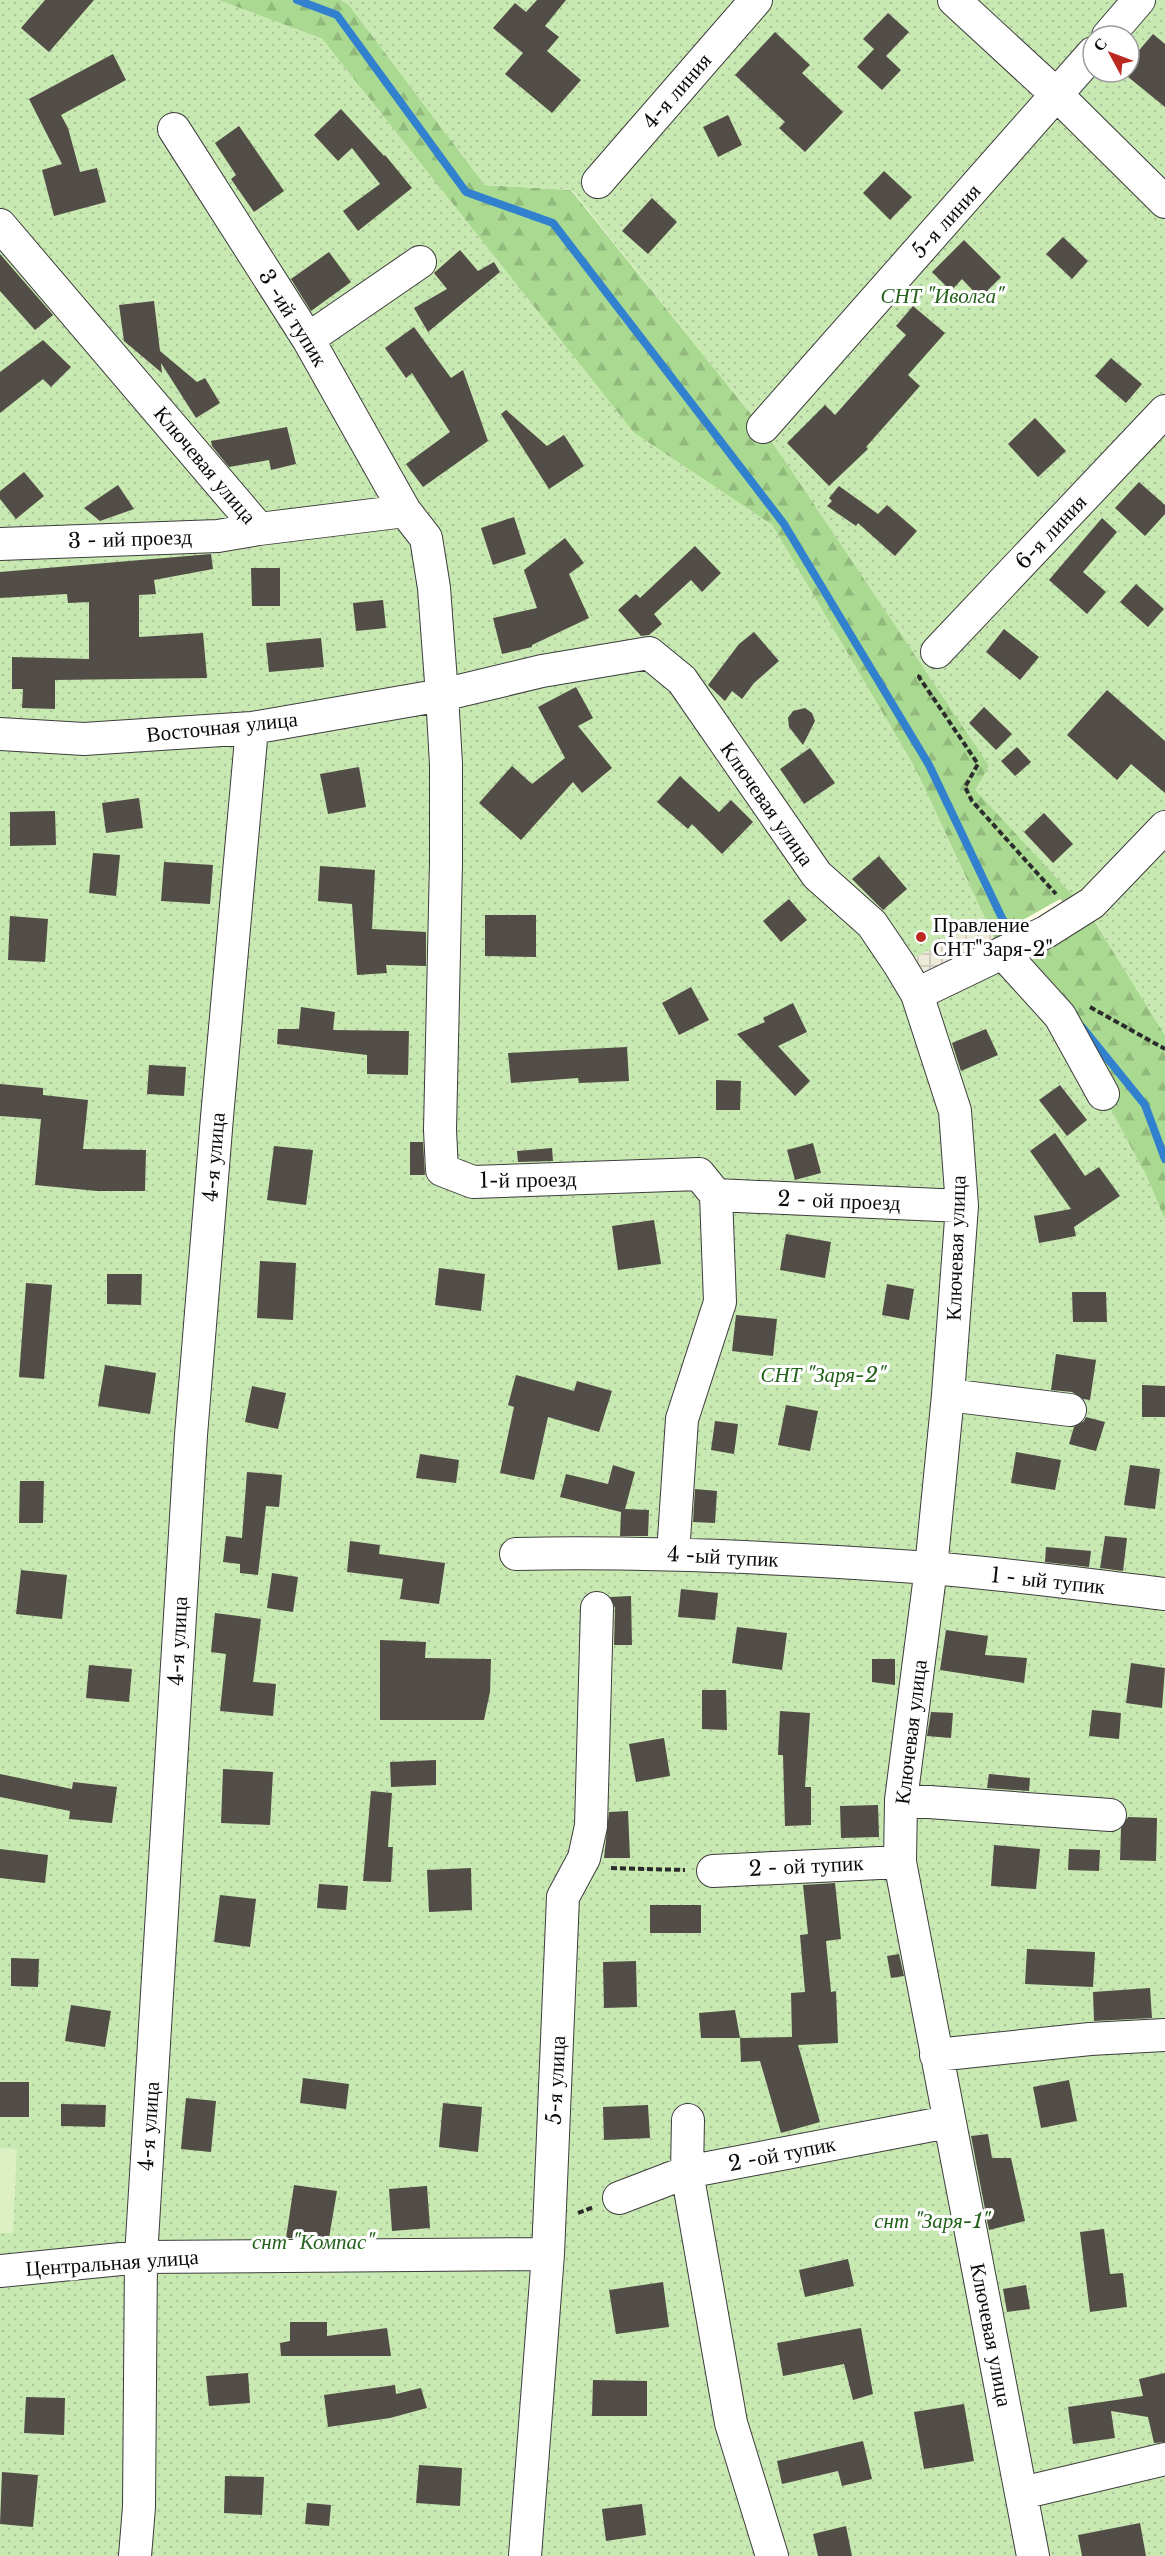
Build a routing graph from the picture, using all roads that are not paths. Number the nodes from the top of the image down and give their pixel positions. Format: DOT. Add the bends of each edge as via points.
graph roads {
  1 [pos="756,0"];
  2 [pos="954,0"];
  3 [pos="1139,0"];
  4 [pos="1118,24"];
  5 [pos="1081,67"];
  6 [pos="1057,95"];
  7 [pos="174,129"];
  8 [pos="598,182"];
  9 [pos="1165,202"];
  10 [pos="0,225"];
  11 [pos="420,262"];
  12 [pos="308,339"];
  13 [pos="1165,411"];
  14 [pos="763,427"];
  15 [pos="405,511"];
  16 [pos="259,530"];
  17 [pos="0,544"];
  18 [pos="937,652"];
  19 [pos="442,695"];
  20 [pos="252,729"];
  21 [pos="0,734"];
  22 [pos="1165,827"];
  23 [pos="1014,948"];
  24 [pos="917,994"];
  25 [pos="1103,1094"];
  26 [pos="716,1195"];
  27 [pos="962,1206"];
  28 [pos="948,1395"];
  29 [pos="1070,1410"];
  30 [pos="516,1554"];
  31 [pos="673,1554"];
  32 [pos="931,1568"];
  33 [pos="1165,1594"];
  34 [pos="597,1608"];
  35 [pos="901,1800"];
  36 [pos="1110,1815"];
  37 [pos="900,1862"];
  38 [pos="713,1871"];
  39 [pos="1165,2034"];
  40 [pos="936,2055"];
  41 [pos="688,2120"];
  42 [pos="948,2122"];
  43 [pos="687,2172"];
  44 [pos="619,2198"];
  45 [pos="548,2254"];
  46 [pos="141,2257"];
  47 [pos="0,2271"];
  48 [pos="1165,2459"];
  49 [pos="1022,2493"];
  50 [pos="135,2556"];
  51 [pos="525,2556"];
  52 [pos="772,2556"];
  53 [pos="1033,2556"];
  1 -- 8 [label="street, 4-я линия"];
  2 -- 6 [label="street"];
  3 -- 4 [label="street"];
  5 -- 6 [label="street, 5-я линия"];
  6 -- 9 [label="street"];
  6 -- 14 [label="street, 5-я линия"];
  7 -- 12 [label="street, 3 -ий тупик"];
  10 -- 16 [label="street, Ключевая улица"];
  11 -- 12 [label="street"];
  12 -- 15 [label="street, 3 -ий тупик"];
  13 -- 18 [label="street, 6-я линия"];
  15 -- 16 [label="street, Ключевая улица"];
  15 -- 19 [label="street" via="426,538"];
  16 -- 17 [label="street, 3 - ий проезд" via="218,536"];
  19 -- 20 [label="street, Восточная улица"];
  19 -- 24 [label="street, Ключевая улица" via="542,671 650,653 682,680 817,875 872,924"];
  19 -- 26 [label="street, 1-й проезд" via="446,764 442,1170 473,1182 699,1174"];
  20 -- 21 [label="street, Восточная улица" via="84,738"];
  20 -- 46 [label="street, 4-я улица" via="191,1435"];
  22 -- 23 [label="street" via="1092,903"];
  23 -- 24 [label="street"];
  23 -- 25 [label="street" via="1060,1017"];
  24 -- 27 [label="street, Ключевая улица" via="955,1111"];
  26 -- 27 [label="street, 2 - ой проезд"];
  26 -- 31 [label="street" via="720,1302 682,1419"];
  27 -- 28 [label="street, Ключевая улица"];
  28 -- 29 [label="street"];
  28 -- 32 [label="street, Ключевая улица"];
  30 -- 31 [label="street, 4 -ый тупик"];
  31 -- 32 [label="street, 4 -ый тупик"];
  32 -- 33 [label="street, 1 - ый тупик"];
  32 -- 35 [label="street, Ключевая улица"];
  34 -- 45 [label="street, 5-я улица" via="591,1826 584,1858 563,1897"];
  35 -- 36 [label="street"];
  35 -- 37 [label="street, Ключевая улица"];
  37 -- 38 [label="street, 2 - ой тупик"];
  37 -- 40 [label="street, Ключевая улица"];
  39 -- 40 [label="street"];
  40 -- 42 [label="street, Ключевая улица"];
  41 -- 43 [label="street"];
  42 -- 43 [label="street, 2 -ой тупик"];
  42 -- 49 [label="street, Ключевая улица"];
  43 -- 44 [label="street, 2 -ой тупик"];
  43 -- 52 [label="street" via="731,2423"];
  45 -- 46 [label="street, Центральная улица"];
  45 -- 51 [label="street, 5-я улица"];
  46 -- 47 [label="street, Центральная улица"];
  46 -- 50 [label="street, 4-я улица" via="139,2507"];
  48 -- 49 [label="street"];
  49 -- 53 [label="street, Ключевая улица"];
}
